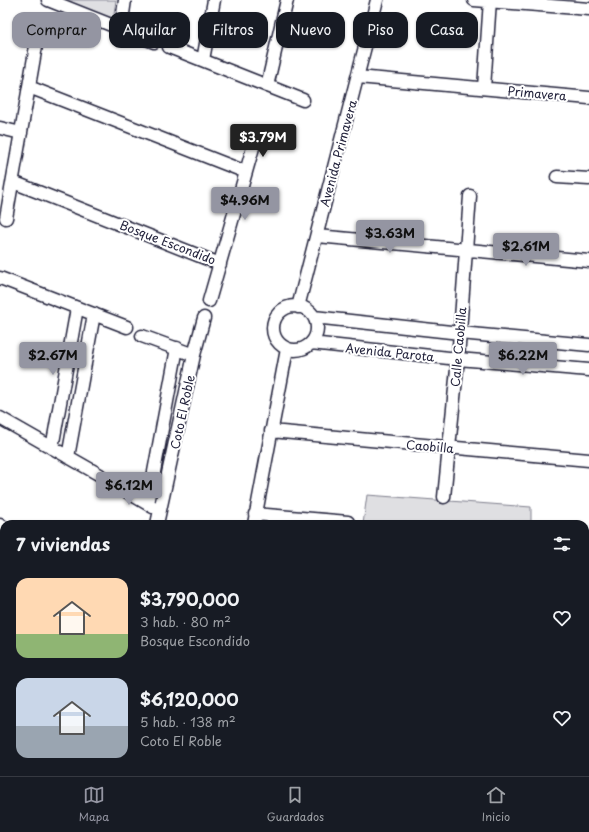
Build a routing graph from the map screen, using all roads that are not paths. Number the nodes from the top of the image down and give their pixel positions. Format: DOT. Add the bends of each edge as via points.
graph roads {
  1 [pos="48,0"];
  2 [pos="125,0"];
  3 [pos="214,0"];
  4 [pos="377,0"];
  5 [pos="474,0"];
  6 [pos="284,1"];
  7 [pos="490,1"];
  8 [pos="576,4"];
  9 [pos="589,9"];
  10 [pos="123,12"];
  11 [pos="109,23"];
  12 [pos="36,48"];
  13 [pos="169,48"];
  14 [pos="203,60"];
  15 [pos="358,77"];
  16 [pos="267,86"];
  17 [pos="29,87"];
  18 [pos="484,88"];
  19 [pos="589,98"];
  20 [pos="304,100"];
  21 [pos="0,128"];
  22 [pos="21,133"];
  23 [pos="256,137"];
  24 [pos="246,172"];
  25 [pos="557,176"];
  26 [pos="589,180"];
  27 [pos="13,182"];
  28 [pos="470,196"];
  29 [pos="6,218"];
  30 [pos="316,236"];
  31 [pos="465,249"];
  32 [pos="589,261"];
  33 [pos="220,264"];
  34 [pos="0,278"];
  35 [pos="209,301"];
  36 [pos="298,306"];
  37 [pos="77,308"];
  38 [pos="94,314"];
  39 [pos="314,317"];
  40 [pos="204,318"];
  41 [pos="127,327"];
  42 [pos="460,333"];
  43 [pos="142,336"];
  44 [pos="312,343"];
  45 [pos="589,345"];
  46 [pos="177,348"];
  47 [pos="287,349"];
  48 [pos="194,355"];
  49 [pos="458,359"];
  50 [pos="589,370"];
  51 [pos="0,418"];
  52 [pos="271,431"];
  53 [pos="52,448"];
  54 [pos="449,448"];
  55 [pos="68,457"];
  56 [pos="589,460"];
  57 [pos="444,497"];
  58 [pos="148,504"];
  59 [pos="160,511"];
  60 [pos="254,519"];
  61 [pos="158,520"];
  62 [pos="285,520"];
  1 -- 11 [label="street"];
  2 -- 10 [label="street"];
  3 -- 14 [label="street"];
  4 -- 15 [label="street, Avenida Primavera"];
  5 -- 7 [label="street"];
  6 -- 16 [label="street"];
  7 -- 8 [label="street"];
  7 -- 18 [label="street"];
  8 -- 9 [label="street"];
  12 -- 17 [label="street"];
  13 -- 14 [label="street"];
  14 -- 16 [label="street"];
  15 -- 18 [label="street, Primavera"];
  15 -- 30 [label="street, Avenida Primavera"];
  16 -- 20 [label="street"];
  17 -- 22 [label="street"];
  17 -- 24 [label="street"];
  18 -- 19 [label="street, Primavera"];
  21 -- 22 [label="street"];
  22 -- 27 [label="street"];
  23 -- 24 [label="street, Bosque Escondido"];
  24 -- 33 [label="street, Bosque Escondido"];
  25 -- 26 [label="street"];
  27 -- 29 [label="street"];
  27 -- 33 [label="street, Bosque Escondido"];
  28 -- 31 [label="street, Calle Caobilla"];
  30 -- 31 [label="street"];
  30 -- 36 [label="street, Avenida Primavera"];
  31 -- 32 [label="street"];
  31 -- 42 [label="street, Calle Caobilla"];
  33 -- 35 [label="street"];
  34 -- 37 [label="street"];
  36 -- 39 [label="street" via="308,310"];
  36 -- 47 [label="street" via="281,311 274,323 275,336"];
  37 -- 38 [label="street"];
  37 -- 53 [label="street"];
  38 -- 41 [label="street"];
  38 -- 55 [label="street"];
  39 -- 42 [label="street"];
  39 -- 44 [label="street" via="317,331"];
  40 -- 48 [label="street, Coto El Roble"];
  42 -- 45 [label="street"];
  42 -- 49 [label="street, Calle Caobilla"];
  43 -- 46 [label="street"];
  44 -- 47 [label="street" via="300,350"];
  44 -- 49 [label="street, Avenida Parota"];
  46 -- 48 [label="street"];
  46 -- 58 [label="street"];
  47 -- 52 [label="street"];
  48 -- 59 [label="street, Coto El Roble"];
  49 -- 50 [label="street, Avenida Parota"];
  49 -- 54 [label="street, Calle Caobilla"];
  51 -- 53 [label="street"];
  52 -- 54 [label="street, Caobilla"];
  52 -- 60 [label="street"];
  53 -- 55 [label="street"];
  54 -- 56 [label="street, Caobilla"];
  54 -- 57 [label="street, Calle Caobilla"];
  55 -- 58 [label="street"];
  58 -- 59 [label="street"];
  59 -- 61 [label="street, Coto El Roble"];
  60 -- 62 [label="street"];
}
